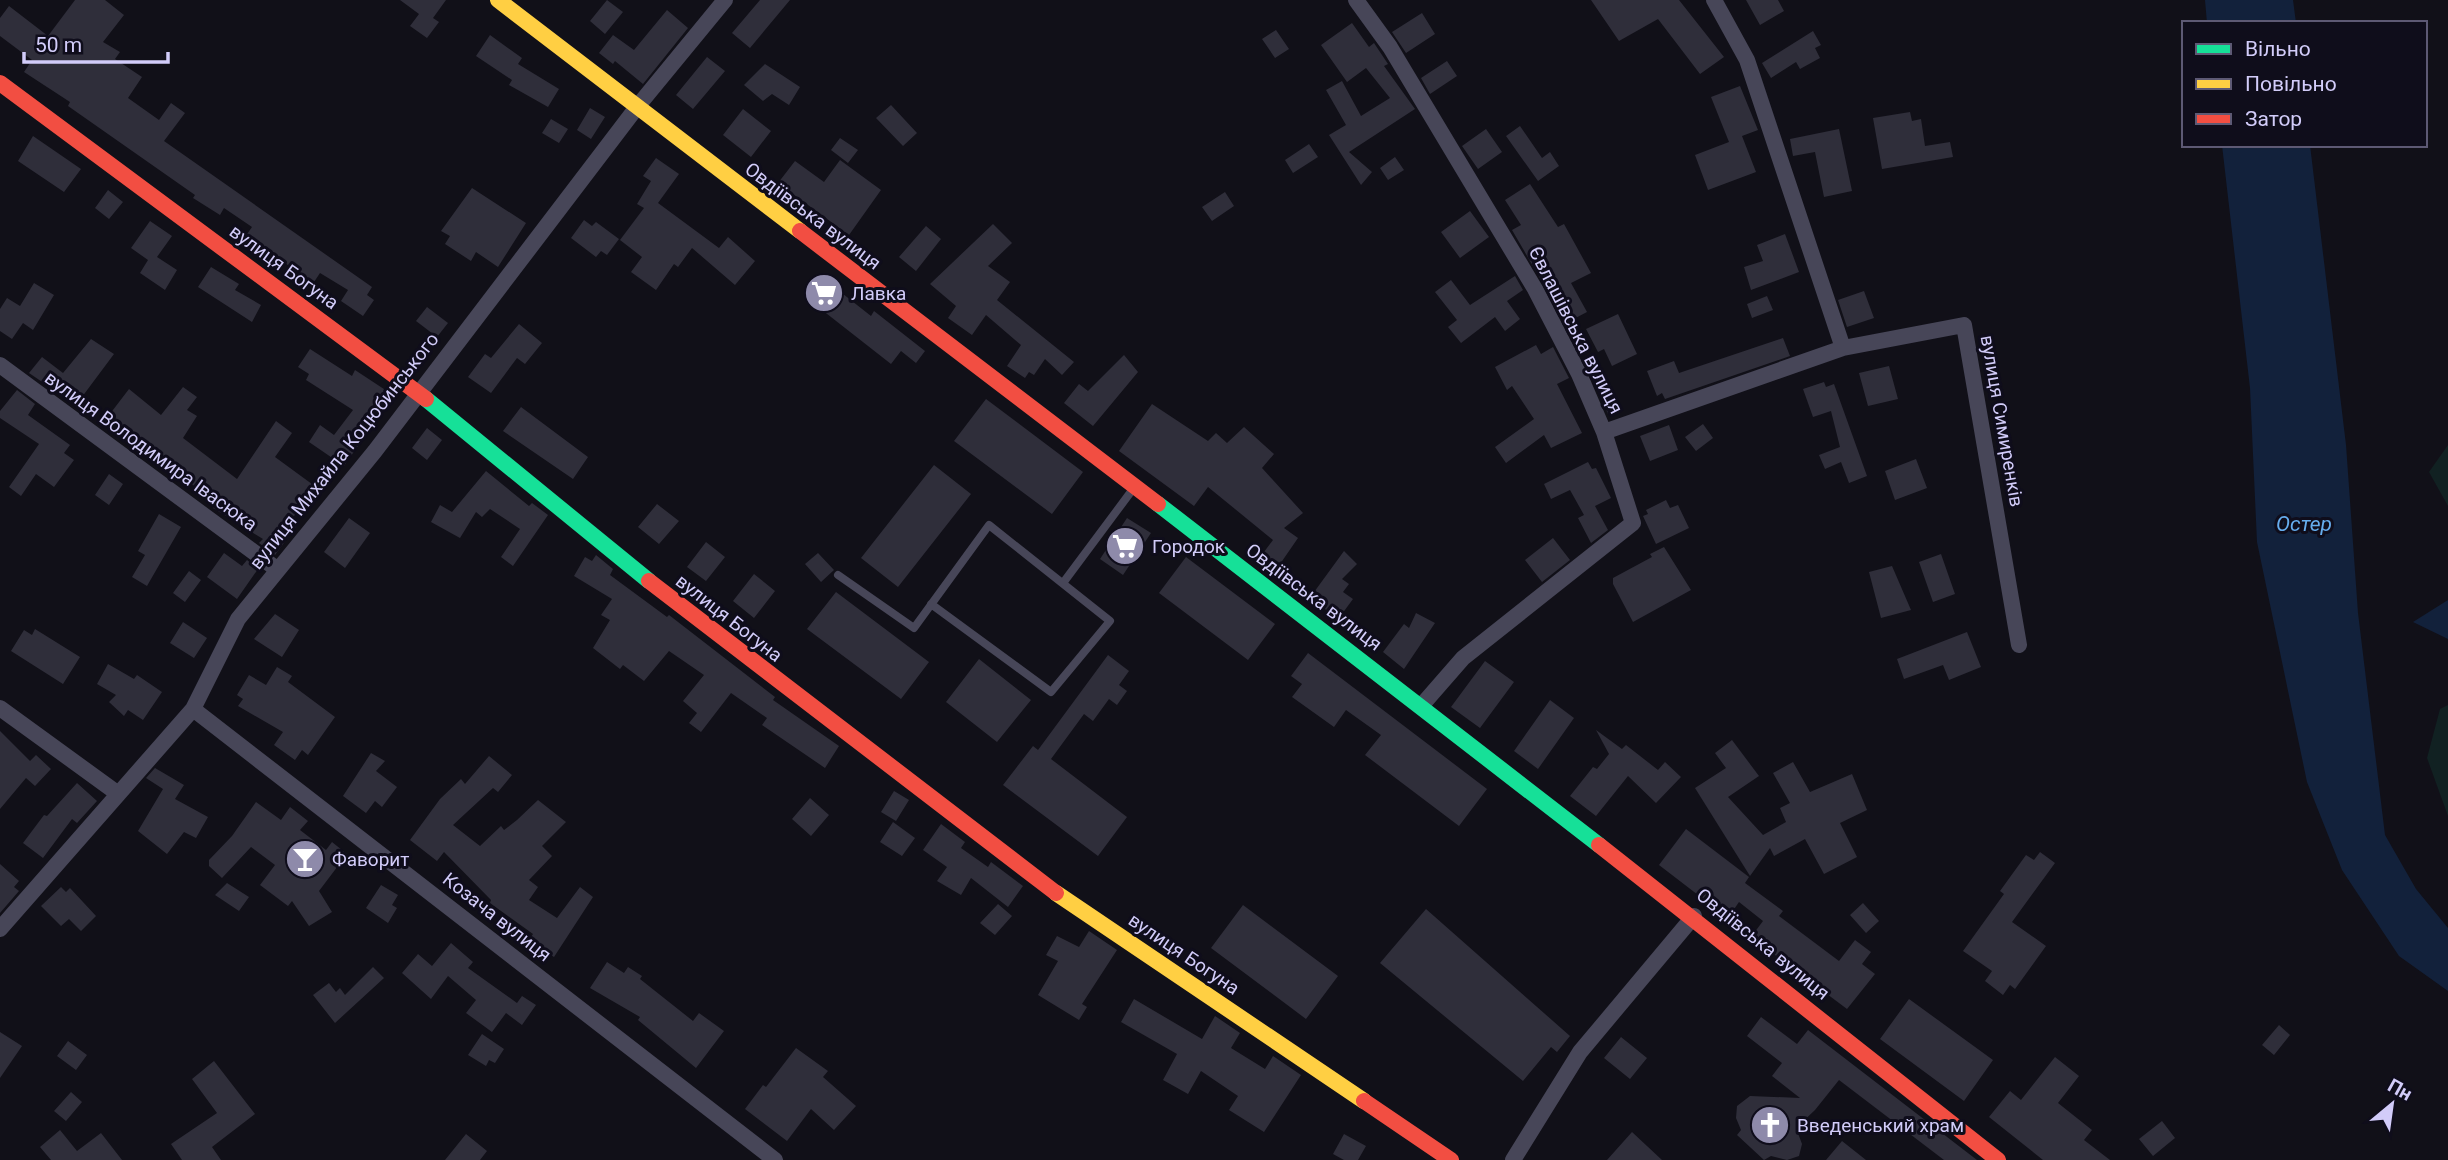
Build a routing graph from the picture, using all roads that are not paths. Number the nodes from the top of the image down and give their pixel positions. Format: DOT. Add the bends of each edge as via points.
graph roads {
  1 [pos="498,0"];
  2 [pos="725,0"];
  3 [pos="1356,0"];
  4 [pos="1714,0"];
  5 [pos="0,83"];
  6 [pos="637,107"];
  7 [pos="1843,348"];
  8 [pos="0,365"];
  9 [pos="418,393"];
  10 [pos="1604,432"];
  11 [pos="1135,487"];
  12 [pos="278,570"];
  13 [pos="838,575"];
  14 [pos="1063,583"];
  15 [pos="931,604"];
  16 [pos="2019,645"];
  17 [pos="1422,705"];
  18 [pos="0,708"];
  19 [pos="193,709"];
  20 [pos="117,793"];
  21 [pos="1695,916"];
  22 [pos="0,929"];
  23 [pos="775,1160"];
  24 [pos="1451,1160"];
  25 [pos="1513,1160"];
  26 [pos="1998,1160"];
  1 -- 6 [label="main road, Овдіївська вулиця"];
  2 -- 6 [label="street, вулиця Михайла Коцюбинського"];
  3 -- 10 [label="street, Євлашівська вулиця" via="1390,47 1535,289"];
  4 -- 7 [label="street" via="1751,71"];
  5 -- 9 [label="main road, вулиця Богуна"];
  6 -- 9 [label="street, вулиця Михайла Коцюбинського"];
  6 -- 11 [label="main road, Овдіївська вулиця"];
  7 -- 10 [label="street, вулиця Симиренків"];
  7 -- 16 [label="street, вулиця Симиренків" via="1964,325"];
  8 -- 12 [label="street, вулиця Володимира Івасюка"];
  9 -- 12 [label="street, вулиця Михайла Коцюбинського"];
  9 -- 24 [label="main road, вулиця Богуна" via="706,628 1032,877"];
  10 -- 17 [label="street, Євлашівська вулиця" via="1633,523 1463,658"];
  11 -- 14 [label="lane"];
  11 -- 17 [label="main road, Овдіївська вулиця"];
  12 -- 19 [label="street, вулиця Михайла Коцюбинського" via="238,619"];
  13 -- 15 [label="lane" via="914,628"];
  14 -- 15 [label="lane" via="989,525"];
  14 -- 15 [label="lane" via="1110,621 1051,692"];
  17 -- 21 [label="main road, Овдіївська вулиця"];
  18 -- 20 [label="street"];
  19 -- 20 [label="street, вулиця Михайла Коцюбинського"];
  19 -- 23 [label="street, Козача вулиця"];
  20 -- 22 [label="street, вулиця Михайла Коцюбинського"];
  21 -- 25 [label="street" via="1580,1052"];
  21 -- 26 [label="main road, Овдіївська вулиця"];
}
